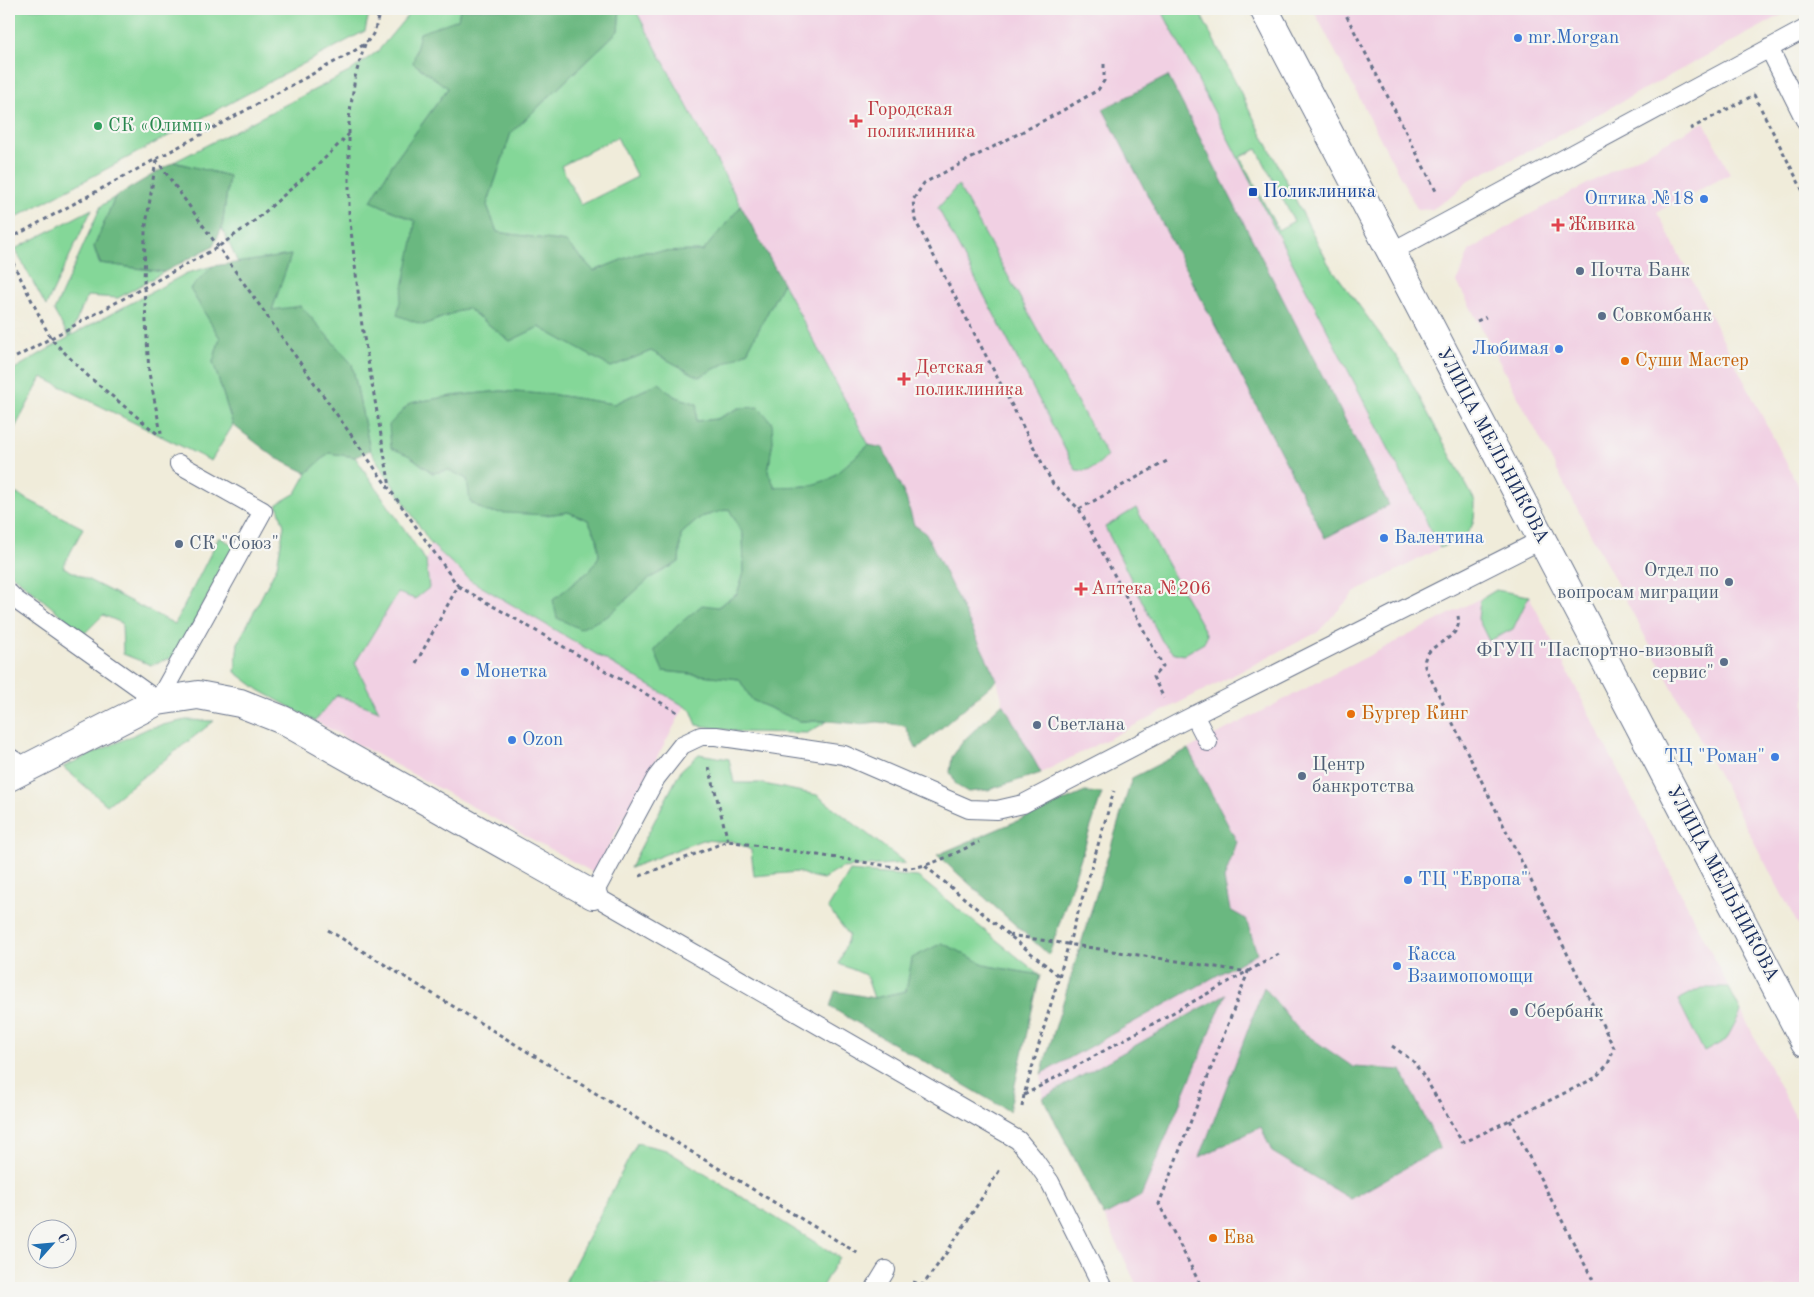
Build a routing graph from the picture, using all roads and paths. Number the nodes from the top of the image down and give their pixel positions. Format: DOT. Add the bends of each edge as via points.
graph roads {
  1 [pos="380,9"];
  2 [pos="1264,9"];
  3 [pos="1344,9"];
  4 [pos="1805,29"];
  5 [pos="364,44"];
  6 [pos="1769,48"];
  7 [pos="1104,64"];
  8 [pos="1805,120"];
  9 [pos="1704,122"];
  10 [pos="349,134"];
  11 [pos="156,159"];
  12 [pos="1438,195"];
  13 [pos="1805,195"];
  14 [pos="9,239"];
  15 [pos="218,247"];
  16 [pos="1391,252"];
  17 [pos="9,255"];
  18 [pos="144,287"];
  19 [pos="1486,317"];
  20 [pos="1477,321"];
  21 [pos="51,339"];
  22 [pos="9,362"];
  23 [pos="161,436"];
  24 [pos="1167,461"];
  25 [pos="179,464"];
  26 [pos="390,490"];
  27 [pos="1080,509"];
  28 [pos="1541,540"];
  29 [pos="458,586"];
  30 [pos="9,593"];
  31 [pos="1456,611"];
  32 [pos="416,663"];
  33 [pos="1165,700"];
  34 [pos="158,701"];
  35 [pos="1194,715"];
  36 [pos="701,736"];
  37 [pos="1208,742"];
  38 [pos="14,767"];
  39 [pos="728,841"];
  40 [pos="592,895"];
  41 [pos="1009,935"];
  42 [pos="1279,954"];
  43 [pos="1248,972"];
  44 [pos="1060,976"];
  45 [pos="1805,1042"];
  46 [pos="1392,1046"];
  47 [pos="1024,1095"];
  48 [pos="1510,1120"];
  49 [pos="886,1270"];
  50 [pos="875,1288"];
  51 [pos="1103,1288"];
  52 [pos="1202,1288"];
  53 [pos="1597,1288"];
  1 -- 5 [label="path" via="374,33"];
  2 -- 16 [label="main road, УЛИЦА МЕЛЬНИКОВА"];
  3 -- 12 [label="path"];
  4 -- 6 [label="lane"];
  5 -- 10 [label="path" via="355,77"];
  5 -- 11 [label="path"];
  6 -- 8 [label="lane"];
  6 -- 16 [label="lane"];
  7 -- 27 [label="path" via="1104,80 1098,90 924,183 914,200 915,220 1054,484"];
  9 -- 13 [label="path" via="1754,95"];
  10 -- 15 [label="path" via="257,219"];
  10 -- 26 [label="path" via="349,213 361,317"];
  11 -- 14 [label="path"];
  11 -- 15 [label="path"];
  11 -- 18 [label="path" via="145,232"];
  15 -- 18 [label="path"];
  15 -- 26 [label="path"];
  16 -- 28 [label="main road, УЛИЦА МЕЛЬНИКОВА"];
  17 -- 21 [label="path"];
  18 -- 21 [label="path"];
  18 -- 23 [label="path" via="148,373"];
  19 -- 20 [label="path"];
  21 -- 22 [label="path"];
  21 -- 23 [label="path" via="88,376"];
  23 -- 25 [label="path"];
  24 -- 27 [label="path"];
  25 -- 34 [label="lane" via="263,511"];
  26 -- 29 [label="path"];
  27 -- 33 [label="path" via="1163,666 1153,677"];
  28 -- 35 [label="lane"];
  28 -- 45 [label="main road, УЛИЦА МЕЛЬНИКОВА"];
  29 -- 32 [label="path"];
  29 -- 36 [label="path" via="683,716"];
  30 -- 34 [label="lane"];
  31 -- 48 [label="path" via="1459,622 1456,632 1430,651 1425,658 1425,667 1614,1048 1608,1064 1594,1078"];
  34 -- 38 [label="main road"];
  34 -- 40 [label="main road" via="198,695 240,703 283,720"];
  35 -- 36 [label="lane" via="1023,804 997,810 968,808 844,755"];
  35 -- 37 [label="lane"];
  36 -- 39 [label="path"];
  36 -- 40 [label="lane" via="682,745 656,778"];
  39 -- 40 [label="path"];
  39 -- 41 [label="path" via="901,868 925,866"];
  40 -- 51 [label="lane" via="1018,1140 1050,1182"];
  41 -- 43 [label="path"];
  41 -- 44 [label="path"];
  42 -- 43 [label="path"];
  43 -- 47 [label="path"];
  43 -- 52 [label="path" via="1159,1204"];
  46 -- 48 [label="path" via="1413,1061 1427,1080 1462,1142"];
  48 -- 53 [label="path"];
  49 -- 50 [label="lane"];
}
